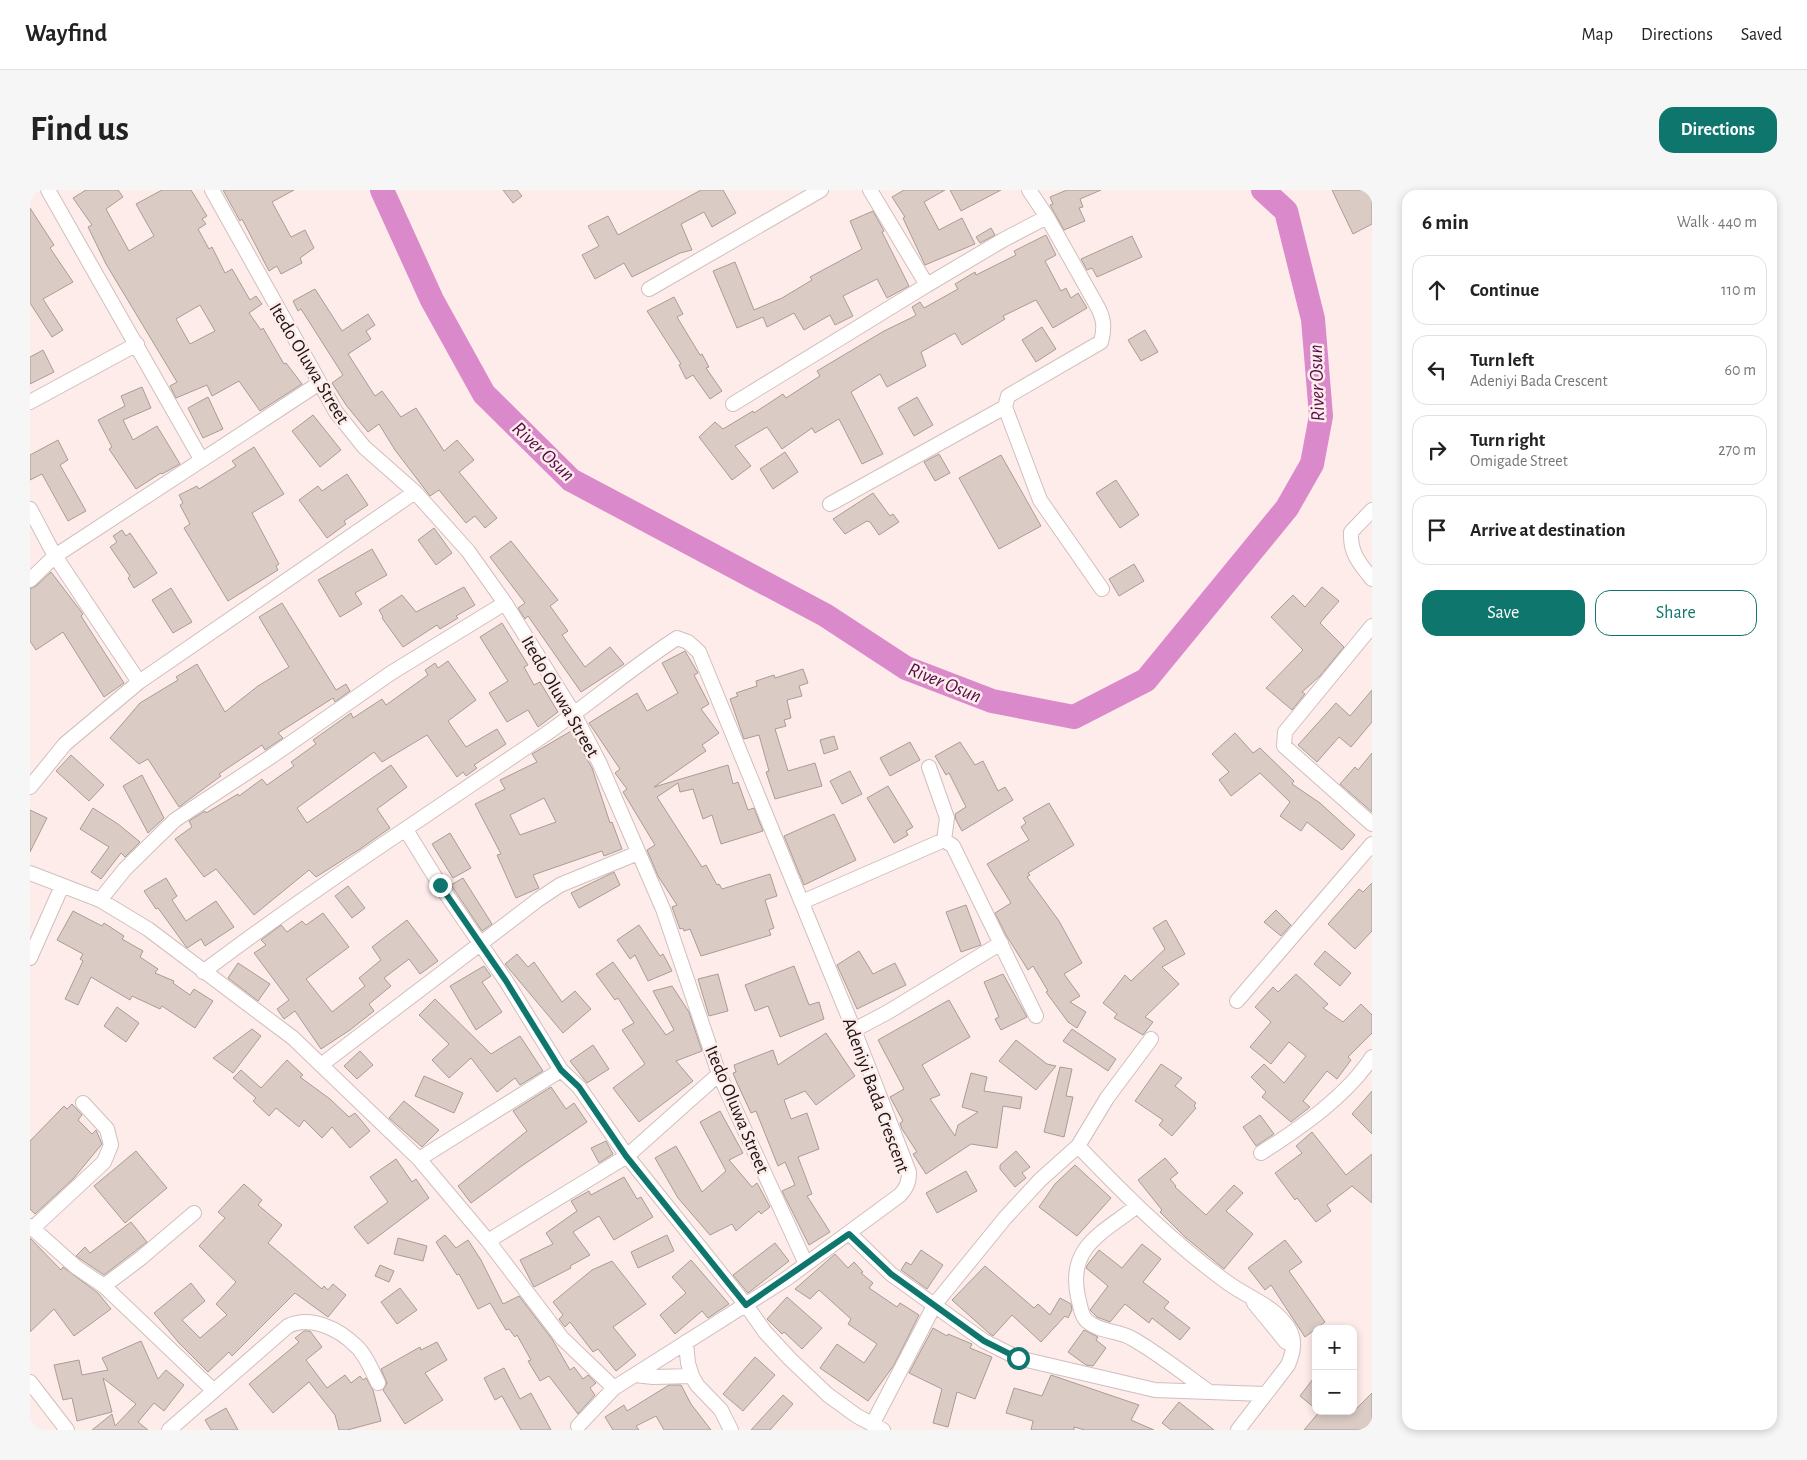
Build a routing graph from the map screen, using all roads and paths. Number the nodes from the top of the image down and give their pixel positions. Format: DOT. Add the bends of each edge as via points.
graph roads {
  1 [pos="48,190"];
  2 [pos="212,190"];
  3 [pos="821,190"];
  4 [pos="870,190"];
  5 [pos="1029,190"];
  6 [pos="1047,217"];
  7 [pos="927,285"];
  8 [pos="648,289"];
  9 [pos="137,344"];
  10 [pos="318,384"];
  11 [pos="30,402"];
  12 [pos="733,404"];
  13 [pos="1005,407"];
  14 [pos="201,459"];
  15 [pos="415,492"];
  16 [pos="830,504"];
  17 [pos="30,509"];
  18 [pos="1372,510"];
  19 [pos="55,556"];
  20 [pos="1372,578"];
  21 [pos="30,580"];
  22 [pos="1102,589"];
  23 [pos="505,603"];
  24 [pos="1372,626"];
  25 [pos="139,682"];
  26 [pos="574,714"];
  27 [pos="929,767"];
  28 [pos="30,787"];
  29 [pos="1372,824"];
  30 [pos="406,830"];
  31 [pos="944,840"];
  32 [pos="1372,844"];
  33 [pos="638,853"];
  34 [pos="30,873"];
  35 [pos="62,886"];
  36 [pos="100,900"];
  37 [pos="802,902"];
  38 [pos="1001,943"];
  39 [pos="481,944"];
  40 [pos="30,958"];
  41 [pos="203,972"];
  42 [pos="1237,1001"];
  43 [pos="1036,1016"];
  44 [pos="854,1030"];
  45 [pos="1151,1039"];
  46 [pos="1372,1057"];
  47 [pos="321,1065"];
  48 [pos="561,1070"];
  49 [pos="719,1074"];
  50 [pos="83,1103"];
  51 [pos="1078,1146"];
  52 [pos="1261,1153"];
  53 [pos="626,1156"];
  54 [pos="419,1159"];
  55 [pos="1137,1206"];
  56 [pos="194,1213"];
  57 [pos="32,1227"];
  58 [pos="849,1234"];
  59 [pos="488,1241"];
  60 [pos="806,1264"];
  61 [pos="104,1286"];
  62 [pos="935,1304"];
  63 [pos="746,1305"];
  64 [pos="686,1342"];
  65 [pos="635,1375"];
  66 [pos="692,1376"];
  67 [pos="30,1382"];
  68 [pos="378,1384"];
  69 [pos="614,1388"];
  70 [pos="214,1391"];
  71 [pos="1208,1391"];
  72 [pos="1264,1394"];
  73 [pos="578,1426"];
  74 [pos="878,1427"];
  75 [pos="67,1430"];
  76 [pos="169,1430"];
  77 [pos="731,1430"];
  78 [pos="1238,1430"];
  1 -- 9 [label="street"];
  2 -- 10 [label="street, Itedo Oluwa Street"];
  3 -- 8 [label="street"];
  4 -- 7 [label="street"];
  5 -- 6 [label="street"];
  6 -- 7 [label="street"];
  6 -- 13 [label="street" via="1104,318 1104,334 1101,342 1008,396"];
  7 -- 12 [label="street"];
  9 -- 11 [label="street"];
  9 -- 14 [label="street"];
  10 -- 14 [label="street"];
  10 -- 15 [label="street, Itedo Oluwa Street" via="364,446"];
  13 -- 16 [label="street"];
  13 -- 22 [label="street" via="1040,500"];
  14 -- 19 [label="street"];
  15 -- 23 [label="street, Itedo Oluwa Street" via="468,550"];
  15 -- 25 [label="street"];
  17 -- 19 [label="street"];
  18 -- 20 [label="street" via="1351,532 1351,541 1353,555"];
  19 -- 21 [label="street"];
  19 -- 25 [label="street"];
  23 -- 26 [label="street, Itedo Oluwa Street"];
  23 -- 36 [label="street" via="391,673 175,820 125,868"];
  24 -- 29 [label="street" via="1285,732 1284,746"];
  25 -- 28 [label="street" via="65,744"];
  26 -- 30 [label="street"];
  26 -- 33 [label="street, Itedo Oluwa Street" via="600,764"];
  26 -- 37 [label="street, Adeniyi Bada Crescent" via="677,638 688,642 699,652"];
  27 -- 31 [label="street" via="947,818"];
  30 -- 39 [label="street"];
  30 -- 41 [label="street" via="318,887"];
  31 -- 37 [label="street"];
  31 -- 38 [label="street" via="953,846"];
  32 -- 42 [label="street"];
  33 -- 39 [label="street" via="560,885"];
  33 -- 49 [label="street, Itedo Oluwa Street" via="663,908"];
  34 -- 35 [label="street"];
  35 -- 36 [label="street"];
  35 -- 40 [label="street"];
  36 -- 41 [label="street" via="148,929"];
  37 -- 44 [label="street, Adeniyi Bada Crescent"];
  38 -- 43 [label="street"];
  38 -- 44 [label="street"];
  39 -- 47 [label="street"];
  39 -- 48 [label="street"];
  41 -- 47 [label="street" via="292,1038"];
  44 -- 58 [label="street, Adeniyi Bada Crescent" via="909,1172 907,1187"];
  45 -- 51 [label="street" via="1106,1098"];
  46 -- 52 [label="street" via="1335,1098"];
  47 -- 54 [label="street"];
  48 -- 53 [label="street" via="579,1087"];
  48 -- 54 [label="street"];
  49 -- 53 [label="street"];
  49 -- 60 [label="street, Itedo Oluwa Street"];
  50 -- 57 [label="street" via="107,1130 111,1145 104,1162"];
  51 -- 55 [label="street"];
  51 -- 62 [label="street" via="1005,1218"];
  53 -- 59 [label="street"];
  53 -- 63 [label="street"];
  54 -- 59 [label="street"];
  55 -- 71 [label="street" via="1085,1246 1079,1256 1076,1287 1081,1309 1086,1320 1105,1331 1130,1337"];
  55 -- 72 [label="street" via="1228,1283 1273,1311 1290,1330 1293,1353 1288,1365"];
  56 -- 61 [label="street"];
  57 -- 61 [label="street" via="76,1267"];
  58 -- 60 [label="street, Adeniyi Bada Crescent"];
  58 -- 62 [label="street" via="891,1274"];
  59 -- 69 [label="street" via="562,1338"];
  60 -- 63 [label="street, Adeniyi Bada Crescent"];
  61 -- 70 [label="street"];
  62 -- 71 [label="street" via="984,1341 1018,1358 1155,1390"];
  62 -- 74 [label="street"];
  63 -- 64 [label="street, Adeniyi Bada Crescent"];
  63 -- 74 [label="street" via="790,1359 828,1394"];
  64 -- 65 [label="street, Adeniyi Bada Crescent"];
  64 -- 66 [label="street"];
  65 -- 66 [label="street" via="653,1378"];
  65 -- 69 [label="street, Adeniyi Bada Crescent"];
  66 -- 77 [label="street" via="721,1410"];
  67 -- 75 [label="street"];
  68 -- 70 [label="street" via="357,1346 320,1323 306,1321 288,1326"];
  69 -- 73 [label="street, Adeniyi Bada Crescent"];
  70 -- 76 [label="street"];
  71 -- 72 [label="street"];
  72 -- 78 [label="street"];
}
